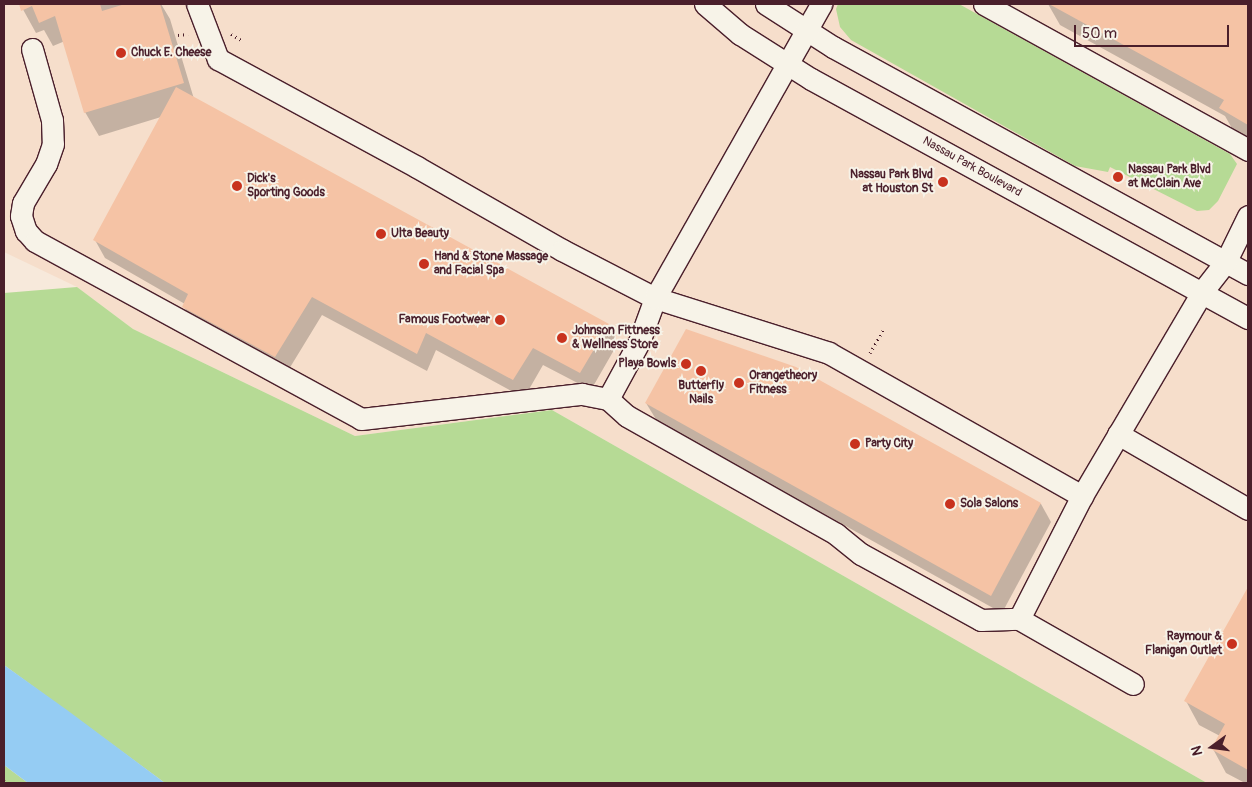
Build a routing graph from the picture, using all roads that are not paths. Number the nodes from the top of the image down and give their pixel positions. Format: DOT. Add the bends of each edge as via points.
graph roads {
  1 [pos="197,4"];
  2 [pos="706,4"];
  3 [pos="766,4"];
  4 [pos="821,4"];
  5 [pos="984,4"];
  6 [pos="806,31"];
  7 [pos="32,49"];
  8 [pos="787,65"];
  9 [pos="1248,150"];
  10 [pos="1248,216"];
  11 [pos="1226,261"];
  12 [pos="1248,274"];
  13 [pos="1202,292"];
  14 [pos="655,298"];
  15 [pos="1248,318"];
  16 [pos="608,399"];
  17 [pos="1118,434"];
  18 [pos="1082,496"];
  19 [pos="1248,509"];
  20 [pos="1019,619"];
  21 [pos="1132,684"];
  1 -- 14 [label="street" via="218,59 562,250"];
  2 -- 8 [label="street, Nassau Park Boulevard" via="740,34"];
  3 -- 6 [label="street"];
  4 -- 6 [label="street"];
  5 -- 9 [label="street"];
  6 -- 8 [label="street"];
  6 -- 11 [label="street"];
  7 -- 16 [label="street" via="52,120 53,144 46,164 23,203 21,216 26,231 35,241 361,419 582,394"];
  8 -- 13 [label="street, Nassau Park Boulevard"];
  8 -- 14 [label="street"];
  10 -- 11 [label="street"];
  11 -- 12 [label="street"];
  11 -- 13 [label="street"];
  13 -- 15 [label="street, Nassau Park Boulevard"];
  13 -- 17 [label="street"];
  14 -- 16 [label="street" via="639,342"];
  14 -- 18 [label="street" via="828,354"];
  16 -- 20 [label="street" via="627,416 836,534 861,554 981,620"];
  17 -- 18 [label="street"];
  17 -- 19 [label="street"];
  18 -- 20 [label="street"];
  20 -- 21 [label="street"];
}
